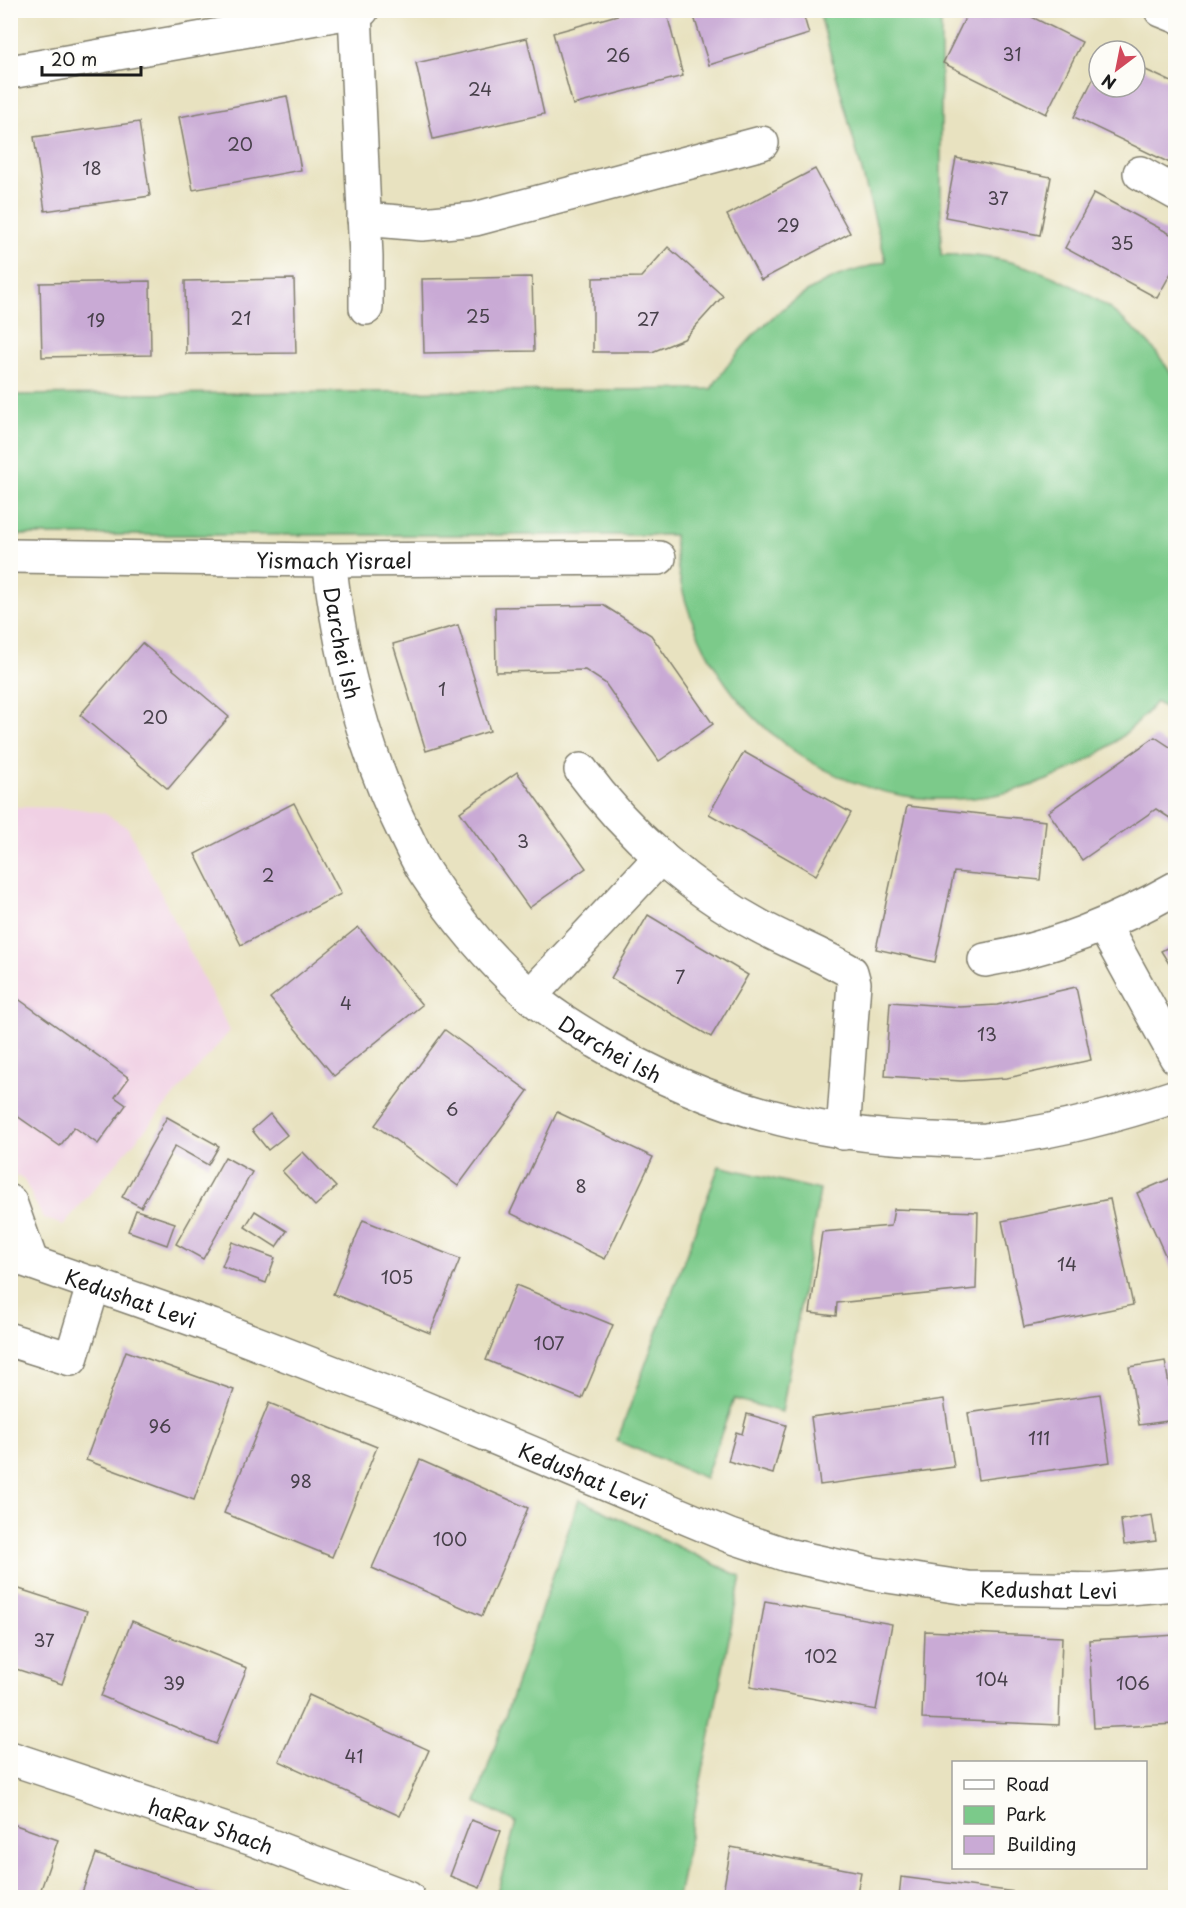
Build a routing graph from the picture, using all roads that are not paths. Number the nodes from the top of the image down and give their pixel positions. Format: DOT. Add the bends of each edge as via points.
graph roads {
  1 [pos="1161,10"];
  2 [pos="358,11"];
  3 [pos="1176,16"];
  4 [pos="10,72"];
  5 [pos="762,143"];
  6 [pos="1140,173"];
  7 [pos="1176,193"];
  8 [pos="364,219"];
  9 [pos="366,308"];
  10 [pos="10,556"];
  11 [pos="658,558"];
  12 [pos="329,560"];
  13 [pos="581,770"];
  14 [pos="660,857"];
  15 [pos="1176,888"];
  16 [pos="1104,926"];
  17 [pos="984,960"];
  18 [pos="530,996"];
  19 [pos="1176,1057"];
  20 [pos="1176,1096"];
  21 [pos="843,1133"];
  22 [pos="10,1202"];
  23 [pos="21,1258"];
  24 [pos="94,1284"];
  25 [pos="10,1340"];
  26 [pos="1176,1584"];
  27 [pos="10,1758"];
  28 [pos="408,1898"];
  1 -- 3 [label="street"];
  2 -- 4 [label="street"];
  2 -- 8 [label="street"];
  5 -- 8 [label="street" via="475,219 422,224"];
  6 -- 7 [label="street"];
  8 -- 9 [label="street"];
  10 -- 12 [label="street, Yismach Yisrael"];
  11 -- 12 [label="street, Yismach Yisrael"];
  12 -- 18 [label="street, Darchei Ish" via="336,617 364,737 384,791 424,872 470,933"];
  13 -- 14 [label="street" via="626,826"];
  14 -- 18 [label="street"];
  14 -- 21 [label="street" via="715,899 759,926 851,972 854,983"];
  15 -- 16 [label="street"];
  16 -- 17 [label="street" via="1026,953"];
  16 -- 19 [label="street"];
  18 -- 21 [label="street, Darchei Ish" via="640,1068 720,1101"];
  20 -- 21 [label="street, Darchei Ish" via="1056,1131 983,1140"];
  22 -- 23 [label="street"];
  23 -- 24 [label="street, Kedushat Levi"];
  24 -- 25 [label="street" via="71,1359"];
  24 -- 26 [label="street, Kedushat Levi" via="412,1403 730,1536 787,1555 874,1574 968,1588 1105,1590"];
  27 -- 28 [label="street, haRav Shach" via="250,1838"];
}
